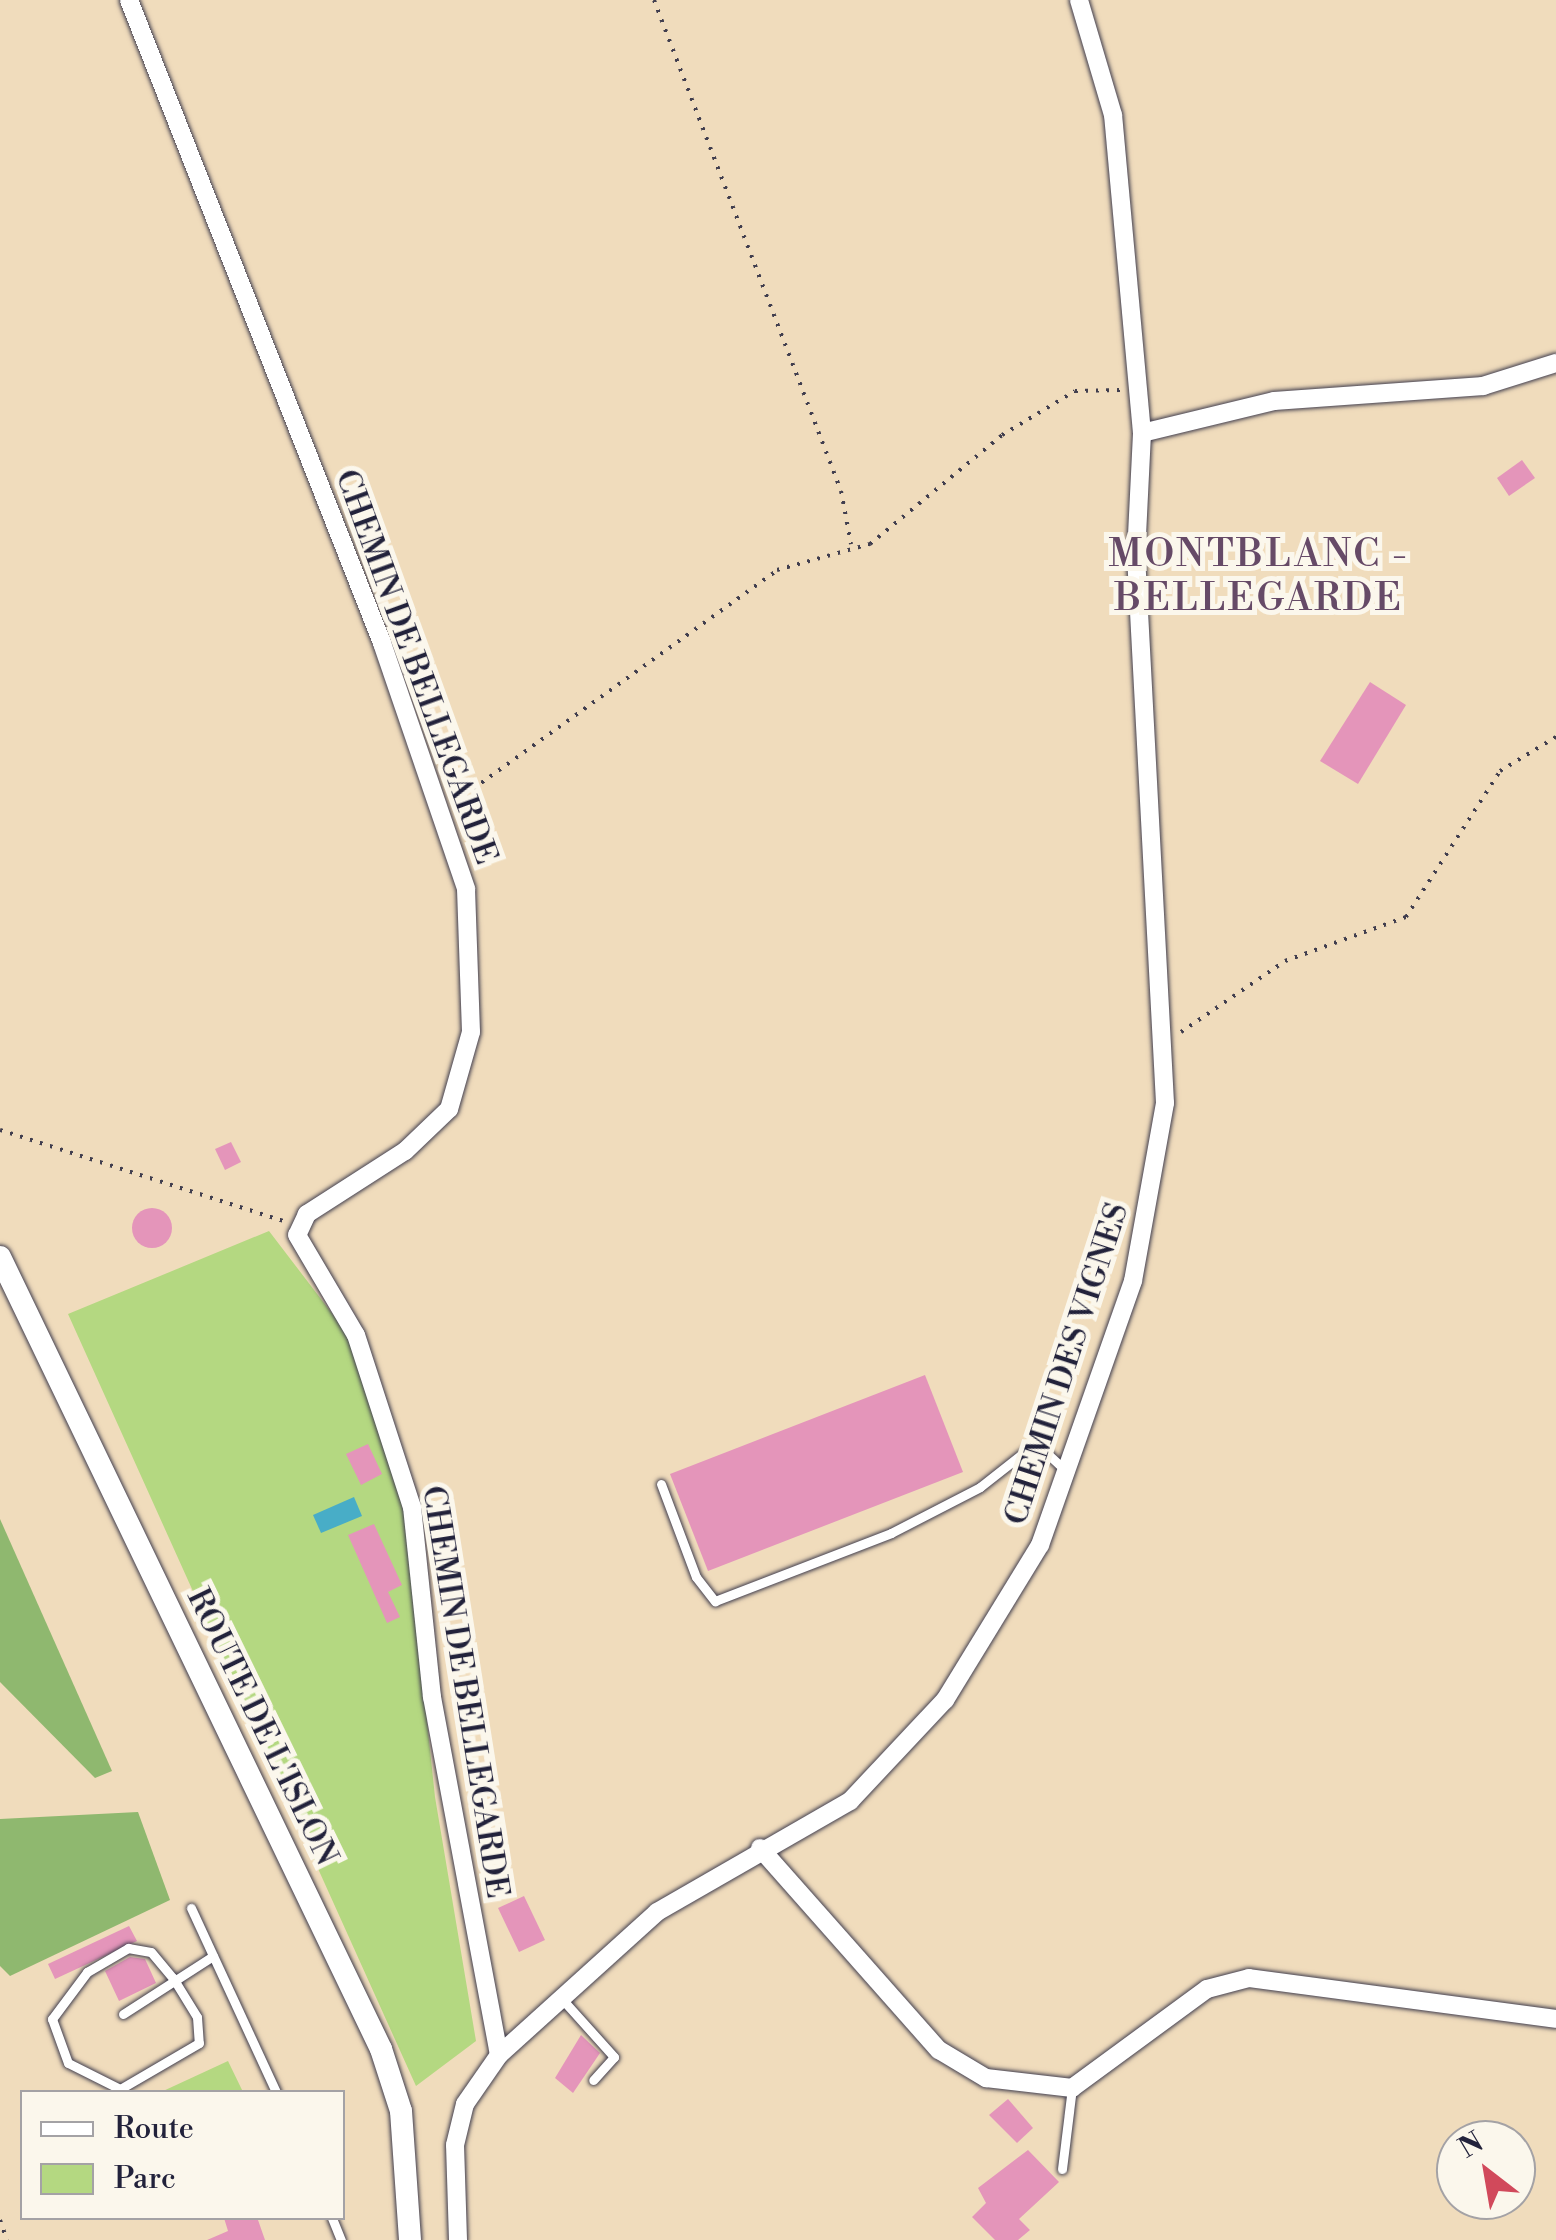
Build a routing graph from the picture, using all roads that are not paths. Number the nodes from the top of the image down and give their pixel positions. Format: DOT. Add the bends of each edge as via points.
graph roads {
  1 [pos="128,0"];
  2 [pos="1079,0"];
  3 [pos="1556,362"];
  4 [pos="1142,434"];
  5 [pos="0,1256"];
  6 [pos="1067,1472"];
  7 [pos="661,1484"];
  8 [pos="760,1848"];
  9 [pos="191,1908"];
  10 [pos="213,1956"];
  11 [pos="174,1978"];
  12 [pos="560,1996"];
  13 [pos="122,2014"];
  14 [pos="1556,2019"];
  15 [pos="499,2055"];
  16 [pos="593,2080"];
  17 [pos="1072,2088"];
  18 [pos="275,2090"];
  19 [pos="1062,2169"];
  20 [pos="410,2240"];
  21 [pos="458,2240"];
  1 -- 15 [label="street, CHEMIN DE BELLEGARDE" via="442,804 472,932 471,1032 460,1085 429,1132 299,1227 300,1248 356,1335 412,1507 432,1698"];
  2 -- 4 [label="street, CHEMIN DES VIGNES" via="1113,115"];
  3 -- 4 [label="street" via="1483,386 1274,401"];
  4 -- 6 [label="street, CHEMIN DES VIGNES" via="1136,556 1163,1049 1152,1210"];
  5 -- 20 [label="street, ROUTE DE L'ISLON" via="381,2050 401,2110"];
  6 -- 7 [label="lane" via="1036,1443 980,1487 891,1533 715,1601 696,1577"];
  6 -- 8 [label="street, CHEMIN DES VIGNES" via="1040,1545 912,1744 850,1800"];
  8 -- 12 [label="street, CHEMIN DES VIGNES" via="657,1912"];
  8 -- 17 [label="street" via="939,2050 986,2078"];
  9 -- 10 [label="lane"];
  10 -- 11 [label="lane"];
  10 -- 18 [label="lane"];
  11 -- 11 [label="lane" via="197,2017 198,2043 188,2058 120,2089 68,2062 52,2020 87,1972 128,1948 151,1952"];
  11 -- 13 [label="lane"];
  12 -- 15 [label="street, CHEMIN DES VIGNES"];
  12 -- 16 [label="lane" via="614,2057"];
  14 -- 17 [label="street" via="1250,1978 1208,1989"];
  15 -- 21 [label="street, CHEMIN DES VIGNES" via="466,2104 455,2144"];
  17 -- 19 [label="lane"];
}
